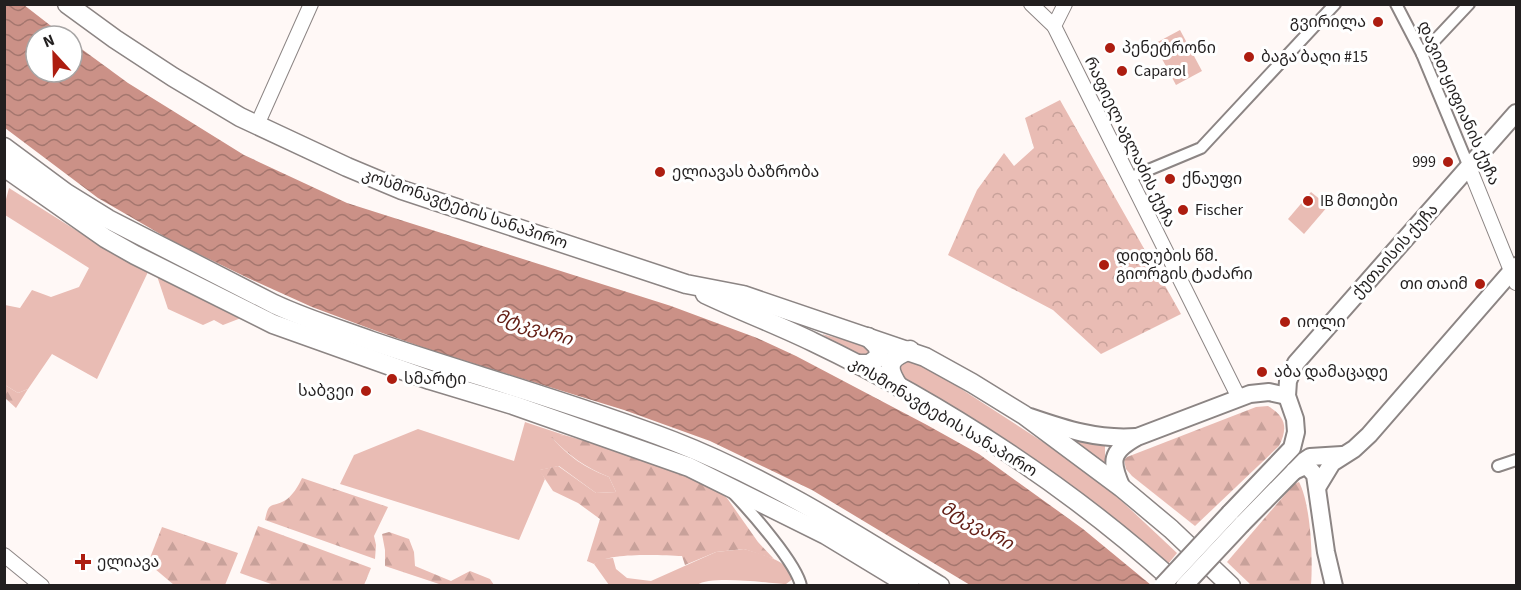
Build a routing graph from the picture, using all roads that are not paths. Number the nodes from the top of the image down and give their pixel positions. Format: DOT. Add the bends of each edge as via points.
graph roads {
  1 [pos="67,4"];
  2 [pos="311,4"];
  3 [pos="1031,4"];
  4 [pos="1065,4"];
  5 [pos="1335,4"];
  6 [pos="1396,4"];
  7 [pos="1469,4"];
  8 [pos="1054,26"];
  9 [pos="1422,54"];
  10 [pos="1516,113"];
  11 [pos="257,125"];
  12 [pos="4,147"];
  13 [pos="4,167"];
  14 [pos="1469,167"];
  15 [pos="1129,178"];
  16 [pos="1515,273"];
  17 [pos="686,284"];
  18 [pos="868,337"];
  19 [pos="910,350"];
  20 [pos="856,364"];
  21 [pos="899,387"];
  22 [pos="1287,396"];
  23 [pos="1239,398"];
  24 [pos="1024,415"];
  25 [pos="1137,437"];
  26 [pos="1342,455"];
  27 [pos="1516,460"];
  28 [pos="1498,466"];
  29 [pos="1294,471"];
  30 [pos="724,483"];
  31 [pos="1318,486"];
  32 [pos="1122,488"];
  33 [pos="1236,519"];
  34 [pos="1326,552"];
  35 [pos="4,555"];
  36 [pos="42,585"];
  37 [pos="801,585"];
  38 [pos="910,585"];
  39 [pos="940,585"];
  40 [pos="1162,585"];
  41 [pos="1179,585"];
  42 [pos="1184,585"];
  43 [pos="1231,585"];
  44 [pos="1325,585"];
  45 [pos="1334,585"];
  1 -- 11 [label="main road, კოსმონავტების სანაპირო" via="173,77"];
  2 -- 11 [label="street"];
  3 -- 8 [label="street, რაფიელ აგლაძის ქუჩა"];
  4 -- 8 [label="street"];
  5 -- 15 [label="street" via="1207,143 1190,154"];
  6 -- 9 [label="street, დავით ყიფიანის ქუჩა"];
  7 -- 9 [label="street"];
  8 -- 15 [label="street, რაფიელ აგლაძის ქუჩა"];
  9 -- 14 [label="street, დავით ყიფიანის ქუჩა"];
  10 -- 14 [label="main road, ქუთაისის ქუჩა"];
  11 -- 17 [label="main road, კოსმონავტების სანაპირო" via="410,193"];
  12 -- 39 [label="main road" via="108,219 297,315 674,441 831,518"];
  13 -- 30 [label="main road" via="105,238 273,324 629,444"];
  14 -- 16 [label="street, დავით ყიფიანის ქუჩა"];
  14 -- 22 [label="main road, ქუთაისის ქუჩა" via="1296,363"];
  15 -- 23 [label="street, რაფიელ აგლაძის ქუჩა"];
  16 -- 26 [label="main road" via="1369,435"];
  17 -- 18 [label="main road, კოსმონავტების სანაპირო" via="742,295"];
  17 -- 20 [label="main road, კოსმონავტების სანაპირო"];
  18 -- 19 [label="main road, კოსმონავტების სანაპირო"];
  18 -- 20 [label="main road" via="878,346 879,357 869,364"];
  19 -- 21 [label="main road" via="894,358 890,366"];
  19 -- 24 [label="main road, კოსმონავტების სანაპირო"];
  20 -- 21 [label="main road, კოსმონავტების სანაპირო"];
  21 -- 41 [label="main road, კოსმონავტების სანაპირო" via="1066,492"];
  22 -- 23 [label="main road" via="1269,392"];
  22 -- 33 [label="main road" via="1295,419 1292,448"];
  23 -- 25 [label="main road"];
  24 -- 25 [label="main road" via="1092,436"];
  24 -- 32 [label="main road, კოსმონავტების სანაპირო"];
  25 -- 32 [label="main road" via="1117,451 1114,471"];
  26 -- 29 [label="main road" via="1310,457"];
  26 -- 31 [label="main road" via="1332,463"];
  27 -- 28 [label="street"];
  29 -- 31 [label="main road" via="1308,467"];
  29 -- 33 [label="main road"];
  30 -- 37 [label="street" via="797,573"];
  30 -- 38 [label="main road" via="826,535"];
  31 -- 34 [label="main road"];
  32 -- 43 [label="main road, კოსმონავტების სანაპირო"];
  33 -- 40 [label="main road, bridge"];
  33 -- 42 [label="main road, bridge"];
  34 -- 44 [label="main road"];
  34 -- 45 [label="main road"];
  35 -- 36 [label="street"];
}
